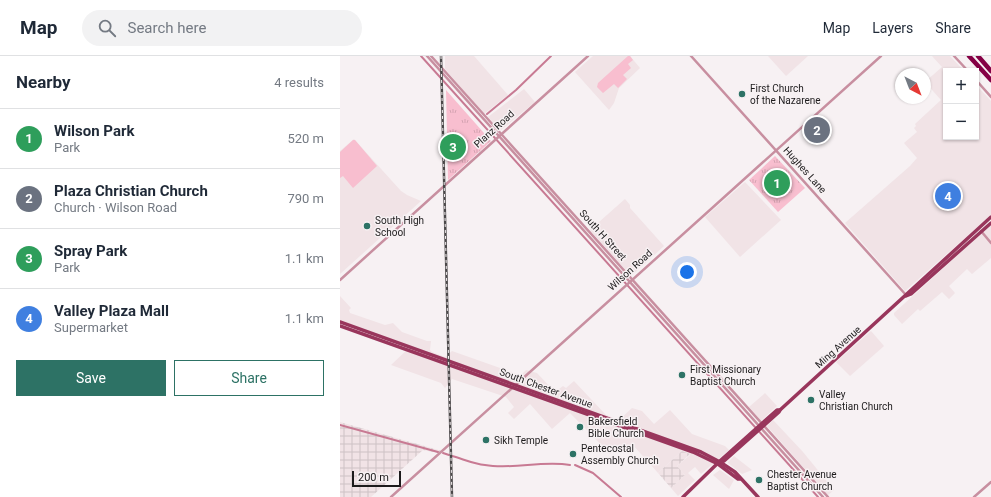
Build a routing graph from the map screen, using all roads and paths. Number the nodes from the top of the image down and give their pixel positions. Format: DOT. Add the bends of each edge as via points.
graph roads {
  1 [pos="427,56"];
  2 [pos="431,56"];
  3 [pos="588,56"];
  4 [pos="691,56"];
  5 [pos="881,56"];
  6 [pos="954,56"];
  7 [pos="969,56"];
  8 [pos="979,57"];
  9 [pos="965,68"];
  10 [pos="991,69"];
  11 [pos="991,80"];
  12 [pos="979,83"];
  13 [pos="991,97"];
  14 [pos="498,137"];
  15 [pos="776,150"];
  16 [pos="991,217"];
  17 [pos="991,222"];
  18 [pos="980,230"];
  19 [pos="991,243"];
  20 [pos="958,247"];
  21 [pos="954,255"];
  22 [pos="931,272"];
  23 [pos="340,280"];
  24 [pos="927,280"];
  25 [pos="628,283"];
  26 [pos="906,296"];
  27 [pos="340,322"];
  28 [pos="340,326"];
  29 [pos="514,386"];
  30 [pos="760,426"];
  31 [pos="777,446"];
  32 [pos="787,452"];
  33 [pos="719,463"];
  34 [pos="991,482"];
  35 [pos="391,497"];
  36 [pos="682,497"];
  37 [pos="758,497"];
  38 [pos="823,497"];
  39 [pos="828,497"];
  40 [pos="974,497"];
  1 -- 14 [label="street, South H Street"];
  2 -- 14 [label="street, South H Street"];
  3 -- 14 [label="street, Planz Road"];
  4 -- 15 [label="street, Hughes Lane"];
  5 -- 15 [label="street, Wilson Road"];
  6 -- 9 [label="street"];
  7 -- 11 [label="highway"];
  8 -- 10 [label="highway"];
  12 -- 13 [label="street"];
  14 -- 23 [label="street, Planz Road"];
  14 -- 25 [label="street, South H Street"];
  15 -- 25 [label="street, Wilson Road"];
  15 -- 26 [label="street, Hughes Lane"];
  16 -- 18 [label="main road, Ming Avenue"];
  17 -- 18 [label="main road, Ming Avenue"];
  18 -- 19 [label="street"];
  18 -- 20 [label="main road, Ming Avenue"];
  18 -- 21 [label="main road, Ming Avenue"];
  20 -- 21 [label="main road"];
  20 -- 22 [label="main road, Ming Avenue"];
  21 -- 24 [label="main road, Ming Avenue"];
  22 -- 24 [label="main road" via="926,277"];
  22 -- 26 [label="main road, Ming Avenue"];
  24 -- 26 [label="main road, Ming Avenue"];
  25 -- 29 [label="street, Wilson Road"];
  25 -- 30 [label="street, South H Street"];
  26 -- 30 [label="main road, Ming Avenue"];
  27 -- 29 [label="main road, South Chester Avenue"];
  28 -- 29 [label="main road, South Chester Avenue"];
  29 -- 33 [label="main road, South Chester Avenue" via="694,449"];
  29 -- 35 [label="street, Wilson Road"];
  30 -- 31 [label="street, South H Street"];
  30 -- 32 [label="street, South H Street"];
  30 -- 33 [label="main road, Ming Avenue"];
  31 -- 32 [label="street"];
  31 -- 38 [label="street, South H Street"];
  32 -- 39 [label="street, South H Street"];
  33 -- 36 [label="main road, Ming Avenue"];
  33 -- 37 [label="main road, South Chester Avenue" via="740,476"];
  34 -- 40 [label="street"];
}
